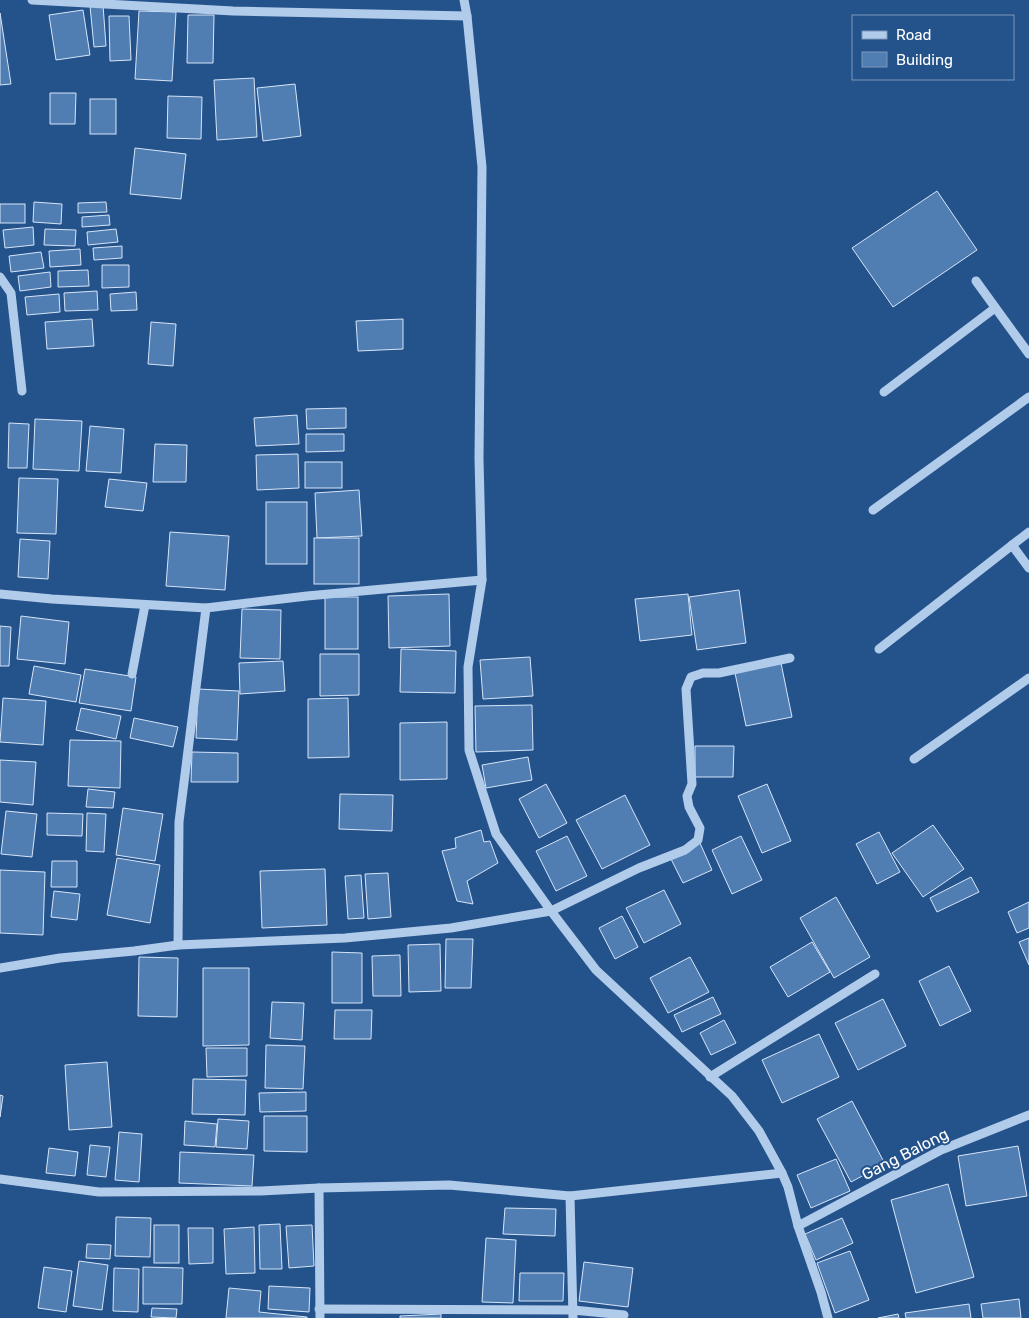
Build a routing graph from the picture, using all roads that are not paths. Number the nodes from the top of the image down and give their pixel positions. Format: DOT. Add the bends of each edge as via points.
graph roads {
  1 [pos="32,0"];
  2 [pos="464,0"];
  3 [pos="467,16"];
  4 [pos="0,277"];
  5 [pos="976,281"];
  6 [pos="996,308"];
  7 [pos="1029,354"];
  8 [pos="22,391"];
  9 [pos="884,392"];
  10 [pos="1029,397"];
  11 [pos="873,510"];
  12 [pos="1029,532"];
  13 [pos="1012,545"];
  14 [pos="1029,568"];
  15 [pos="482,580"];
  16 [pos="0,594"];
  17 [pos="145,605"];
  18 [pos="206,608"];
  19 [pos="879,649"];
  20 [pos="790,658"];
  21 [pos="132,674"];
  22 [pos="1029,678"];
  23 [pos="914,759"];
  24 [pos="551,911"];
  25 [pos="178,944"];
  26 [pos="0,968"];
  27 [pos="875,974"];
  28 [pos="710,1077"];
  29 [pos="1029,1115"];
  30 [pos="782,1173"];
  31 [pos="0,1179"];
  32 [pos="319,1188"];
  33 [pos="570,1196"];
  34 [pos="798,1226"];
  35 [pos="319,1313"];
  36 [pos="573,1314"];
  37 [pos="624,1315"];
  38 [pos="828,1318"];
  1 -- 3 [label="street" via="233,11"];
  2 -- 3 [label="street"];
  3 -- 15 [label="street" via="482,167 479,459"];
  4 -- 8 [label="street" via="11,293"];
  5 -- 6 [label="street"];
  6 -- 7 [label="street"];
  6 -- 9 [label="street"];
  10 -- 11 [label="street"];
  12 -- 13 [label="street"];
  13 -- 14 [label="street"];
  13 -- 19 [label="street"];
  15 -- 18 [label="street"];
  15 -- 24 [label="street" via="468,668 469,750 496,834"];
  16 -- 17 [label="street"];
  17 -- 18 [label="street"];
  17 -- 21 [label="street"];
  18 -- 25 [label="street" via="178,822"];
  20 -- 24 [label="street" via="690,677 686,690 692,784 687,796 700,828 698,840 685,850 639,868"];
  22 -- 23 [label="street"];
  24 -- 25 [label="street" via="451,928 344,938"];
  24 -- 28 [label="street" via="596,970"];
  25 -- 26 [label="street"];
  27 -- 28 [label="street"];
  28 -- 30 [label="street" via="732,1096 759,1131"];
  29 -- 34 [label="street, Gang Balong" via="941,1150"];
  30 -- 33 [label="street"];
  30 -- 34 [label="street"];
  31 -- 32 [label="street" via="99,1192"];
  32 -- 33 [label="street" via="449,1185"];
  32 -- 35 [label="street"];
  33 -- 36 [label="street"];
  34 -- 38 [label="street"];
  35 -- 36 [label="street"];
  36 -- 37 [label="street"];
}
